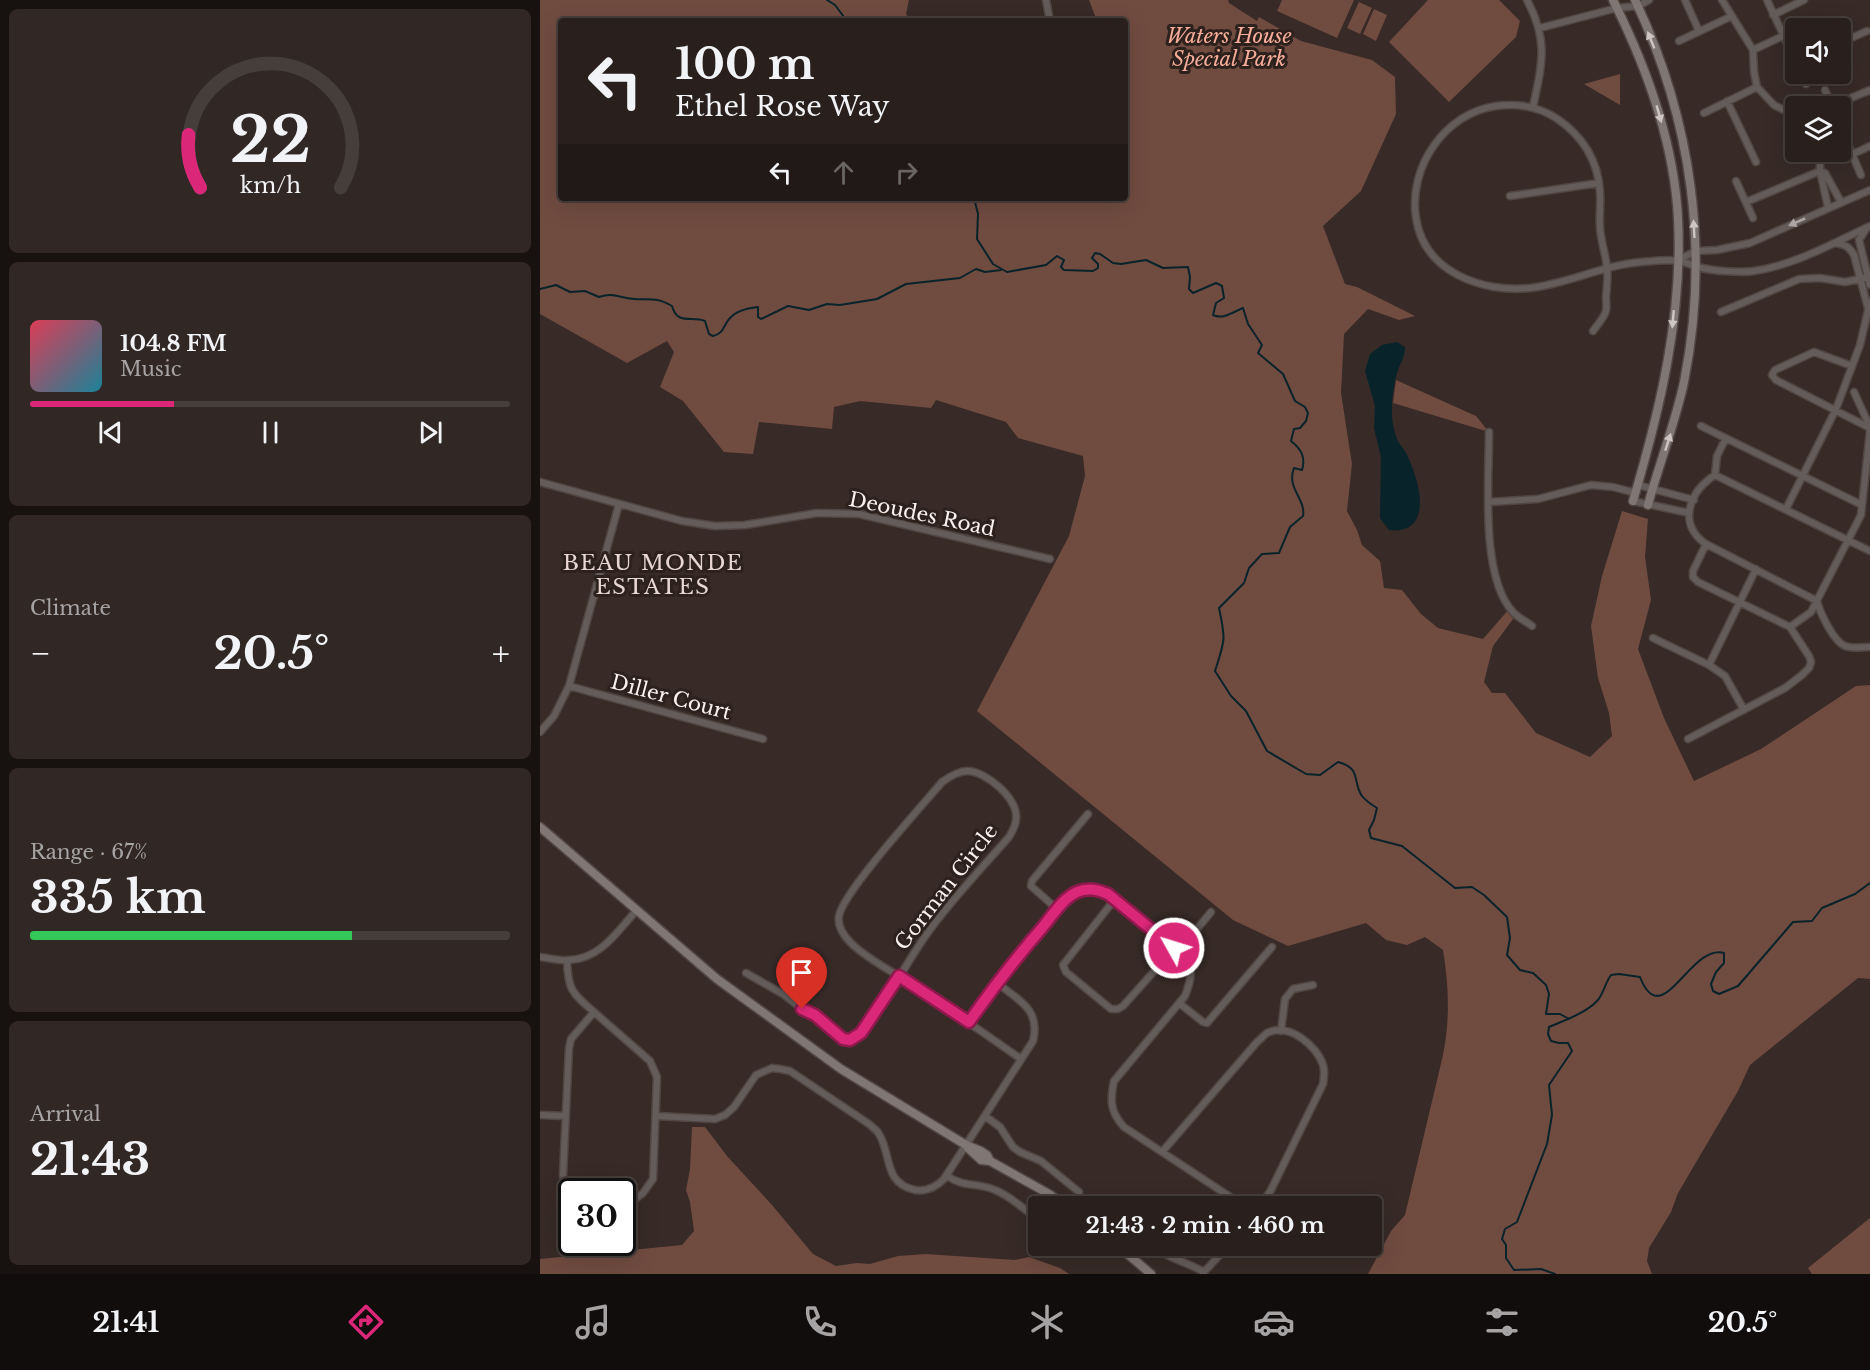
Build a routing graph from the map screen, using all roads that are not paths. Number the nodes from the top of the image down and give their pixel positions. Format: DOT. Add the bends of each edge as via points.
graph roads {
  1 [pos="1046,0"];
  2 [pos="1527,0"];
  3 [pos="1625,0"];
  4 [pos="1649,0"];
  5 [pos="1685,0"];
  6 [pos="1722,0"];
  7 [pos="1767,0"];
  8 [pos="1804,0"];
  9 [pos="1636,3"];
  10 [pos="1615,4"];
  11 [pos="1773,15"];
  12 [pos="1732,16"];
  13 [pos="1049,18"];
  14 [pos="1540,28"];
  15 [pos="1867,31"];
  16 [pos="1699,32"];
  17 [pos="1783,36"];
  18 [pos="1851,38"];
  19 [pos="1785,40"];
  20 [pos="1679,41"];
  21 [pos="1754,50"];
  22 [pos="1758,87"];
  23 [pos="1825,90"];
  24 [pos="1870,90"];
  25 [pos="1828,96"];
  26 [pos="1851,98"];
  27 [pos="1727,101"];
  28 [pos="1533,107"];
  29 [pos="1785,110"];
  30 [pos="1704,113"];
  31 [pos="1870,146"];
  32 [pos="1851,150"];
  33 [pos="1853,154"];
  34 [pos="1756,162"];
  35 [pos="1820,162"];
  36 [pos="1820,171"];
  37 [pos="1861,175"];
  38 [pos="1736,181"];
  39 [pos="1599,183"];
  40 [pos="1870,190"];
  41 [pos="1510,196"];
  42 [pos="1746,202"];
  43 [pos="1841,202"];
  44 [pos="1828,207"];
  45 [pos="1753,218"];
  46 [pos="1868,227"];
  47 [pos="1832,243"];
  48 [pos="1696,251"];
  49 [pos="1678,260"];
  50 [pos="1695,266"];
  51 [pos="1607,267"];
  52 [pos="1869,277"];
  53 [pos="1861,278"];
  54 [pos="1870,285"];
  55 [pos="1869,305"];
  56 [pos="1721,312"];
  57 [pos="1593,331"];
  58 [pos="1852,366"];
  59 [pos="1854,392"];
  60 [pos="1836,409"];
  61 [pos="1701,426"];
  62 [pos="1870,429"];
  63 [pos="1489,432"];
  64 [pos="1726,438"];
  65 [pos="1715,475"];
  66 [pos="1803,476"];
  67 [pos="540,482"];
  68 [pos="1653,490"];
  69 [pos="1635,493"];
  70 [pos="1694,500"];
  71 [pos="1489,502"];
  72 [pos="619,504"];
  73 [pos="1648,505"];
  74 [pos="1862,505"];
  75 [pos="1786,509"];
  76 [pos="1689,513"];
  77 [pos="1848,540"];
  78 [pos="1706,544"];
  79 [pos="1870,551"];
  80 [pos="1050,559"];
  81 [pos="1756,569"];
  82 [pos="1817,601"];
  83 [pos="1739,603"];
  84 [pos="1532,626"];
  85 [pos="1790,627"];
  86 [pos="1653,638"];
  87 [pos="1870,647"];
  88 [pos="1708,665"];
  89 [pos="569,686"];
  90 [pos="1744,710"];
  91 [pos="540,732"];
  92 [pos="763,739"];
  93 [pos="1689,739"];
  94 [pos="1088,814"];
  95 [pos="540,827"];
  96 [pos="1115,899"];
  97 [pos="1057,909"];
  98 [pos="636,911"];
  99 [pos="1211,912"];
  100 [pos="1272,947"];
  101 [pos="1177,950"];
  102 [pos="540,957"];
  103 [pos="567,961"];
  104 [pos="746,973"];
  105 [pos="899,976"];
  106 [pos="997,982"];
  107 [pos="1313,985"];
  108 [pos="1179,1003"];
  109 [pos="594,1012"];
  110 [pos="969,1022"];
  111 [pos="1281,1031"];
  112 [pos="1021,1059"];
  113 [pos="540,1115"];
  114 [pos="566,1116"];
  115 [pos="656,1116"];
  116 [pos="986,1116"];
  117 [pos="966,1146"];
  118 [pos="1162,1152"];
  119 [pos="947,1176"];
  120 [pos="564,1178"];
  121 [pos="1079,1192"];
  122 [pos="1052,1196"];
  123 [pos="1229,1196"];
  124 [pos="1267,1196"];
  125 [pos="636,1198"];
  126 [pos="1028,1212"];
  127 [pos="1130,1256"];
  128 [pos="1165,1256"];
  129 [pos="1219,1256"];
  130 [pos="1204,1273"];
  131 [pos="1152,1274"];
  1 -- 13 [label="street"];
  2 -- 14 [label="street"];
  3 -- 10 [label="street"];
  4 -- 9 [label="street"];
  5 -- 16 [label="street"];
  6 -- 12 [label="street"];
  7 -- 11 [label="street"];
  8 -- 11 [label="street"];
  9 -- 10 [label="street"];
  48 -- 9 [label="street, one-way" via="1688,159 1667,80"];
  10 -- 14 [label="street"];
  10 -- 49 [label="street, one-way" via="1646,72 1660,118 1678,217"];
  11 -- 17 [label="street"];
  12 -- 16 [label="street"];
  12 -- 21 [label="street"];
  14 -- 28 [label="street" via="1542,62"];
  15 -- 18 [label="street"];
  16 -- 20 [label="street"];
  17 -- 19 [label="street"];
  17 -- 21 [label="street"];
  21 -- 22 [label="street"];
  22 -- 27 [label="street"];
  22 -- 29 [label="street" via="1774,105"];
  23 -- 25 [label="street"];
  24 -- 26 [label="street"];
  27 -- 30 [label="street"];
  27 -- 34 [label="street"];
  28 -- 39 [label="street" via="1572,130 1586,146"];
  28 -- 51 [label="street" via="1504,105 1478,110 1438,138 1419,171 1416,190 1416,218 1426,246 1447,269 1471,282 1497,289 1544,286"];
  31 -- 33 [label="street"];
  32 -- 33 [label="street"];
  33 -- 37 [label="street"];
  35 -- 36 [label="street"];
  36 -- 42 [label="street"];
  36 -- 43 [label="street" via="1825,173"];
  36 -- 44 [label="street"];
  38 -- 42 [label="street"];
  39 -- 41 [label="street"];
  39 -- 51 [label="street" via="1600,227"];
  40 -- 43 [label="street"];
  42 -- 45 [label="street"];
  43 -- 44 [label="street"];
  44 -- 48 [label="street, one-way" via="1750,243"];
  46 -- 47 [label="street"];
  46 -- 52 [label="street" via="1859,240"];
  47 -- 50 [label="street" via="1796,260 1754,271"];
  47 -- 53 [label="street" via="1850,248"];
  48 -- 49 [label="street"];
  48 -- 50 [label="street"];
  49 -- 50 [label="street"];
  49 -- 51 [label="street"];
  49 -- 69 [label="street, one-way" via="1671,343 1654,429"];
  68 -- 50 [label="street, one-way" via="1683,382"];
  51 -- 57 [label="street" via="1606,311"];
  52 -- 53 [label="street"];
  52 -- 54 [label="street"];
  53 -- 55 [label="street" via="1864,299"];
  53 -- 56 [label="street" via="1845,282 1798,279"];
  55 -- 58 [label="street"];
  58 -- 60 [label="street"];
  58 -- 60 [label="street" via="1814,352 1772,375"];
  59 -- 62 [label="street"];
  60 -- 62 [label="street"];
  60 -- 66 [label="street"];
  61 -- 64 [label="street"];
  62 -- 74 [label="street"];
  63 -- 71 [label="street"];
  64 -- 65 [label="street" via="1717,456"];
  64 -- 66 [label="street"];
  65 -- 70 [label="street" via="1706,481"];
  65 -- 75 [label="street"];
  66 -- 74 [label="street"];
  66 -- 75 [label="street"];
  67 -- 72 [label="street, Deoudes Road"];
  68 -- 69 [label="street"];
  68 -- 70 [label="street"];
  68 -- 73 [label="street"];
  69 -- 71 [label="street" via="1591,485 1538,499"];
  69 -- 73 [label="street"];
  70 -- 76 [label="street"];
  71 -- 84 [label="street" via="1490,548 1497,586 1513,612"];
  72 -- 80 [label="street, Deoudes Road" via="715,526 817,513 859,514"];
  72 -- 89 [label="street"];
  73 -- 76 [label="street"];
  74 -- 77 [label="street"];
  75 -- 77 [label="street"];
  76 -- 78 [label="street" via="1691,529"];
  77 -- 79 [label="street"];
  77 -- 82 [label="street"];
  78 -- 81 [label="street"];
  78 -- 83 [label="street" via="1693,577"];
  81 -- 82 [label="street"];
  81 -- 83 [label="street"];
  82 -- 85 [label="street" via="1811,612"];
  82 -- 87 [label="street" via="1819,611 1842,645"];
  83 -- 85 [label="street"];
  83 -- 88 [label="street"];
  85 -- 90 [label="street" via="1809,656 1809,668 1785,688"];
  86 -- 88 [label="street"];
  88 -- 90 [label="street" via="1725,676"];
  89 -- 91 [label="street" via="554,716"];
  89 -- 92 [label="street, Diller Court"];
  90 -- 93 [label="street"];
  94 -- 97 [label="street" via="1032,881 1031,886"];
  95 -- 98 [label="street"];
  96 -- 97 [label="street" via="1085,889"];
  96 -- 101 [label="street"];
  96 -- 101 [label="street" via="1063,965 1066,972 1111,1009 1118,1010"];
  97 -- 106 [label="street"];
  98 -- 103 [label="street" via="593,955"];
  98 -- 117 [label="street" via="717,979 794,1036"];
  99 -- 101 [label="street"];
  100 -- 108 [label="street" via="1207,1023"];
  101 -- 108 [label="street" via="1190,969 1190,984"];
  102 -- 103 [label="street"];
  103 -- 109 [label="street" via="568,984"];
  104 -- 105 [label="street" via="850,1040 861,1033"];
  105 -- 105 [label="street, Gorman Circle" via="844,936 839,913 864,875 942,782 966,771 979,773 1009,797 1017,819 1013,830 954,899"];
  105 -- 110 [label="street, Gorman Circle"];
  106 -- 110 [label="street"];
  106 -- 112 [label="street" via="1028,1007 1033,1018 1033,1041"];
  107 -- 111 [label="street" via="1293,989 1285,999"];
  108 -- 118 [label="street" via="1114,1081 1110,1098 1115,1118"];
  109 -- 114 [label="street" via="571,1039"];
  109 -- 115 [label="street" via="650,1060 657,1077"];
  110 -- 112 [label="street, Gorman Circle"];
  111 -- 118 [label="street" via="1268,1032 1257,1042"];
  111 -- 124 [label="street" via="1297,1034 1318,1053 1324,1068 1323,1084"];
  112 -- 116 [label="street"];
  113 -- 114 [label="street"];
  114 -- 120 [label="street"];
  115 -- 119 [label="street" via="715,1119 734,1107 756,1075 772,1068 790,1071 879,1133 891,1172 903,1186 928,1190"];
  115 -- 125 [label="street" via="653,1179"];
  116 -- 117 [label="street"];
  116 -- 121 [label="street" via="1000,1127 1013,1147 1041,1161"];
  117 -- 119 [label="street"];
  117 -- 122 [label="street" via="981,1160 990,1161"];
  118 -- 123 [label="street"];
  119 -- 126 [label="street" via="956,1182 992,1188"];
  127 -- 131 [label="street"];
  128 -- 130 [label="street"];
  129 -- 130 [label="street"];
}
